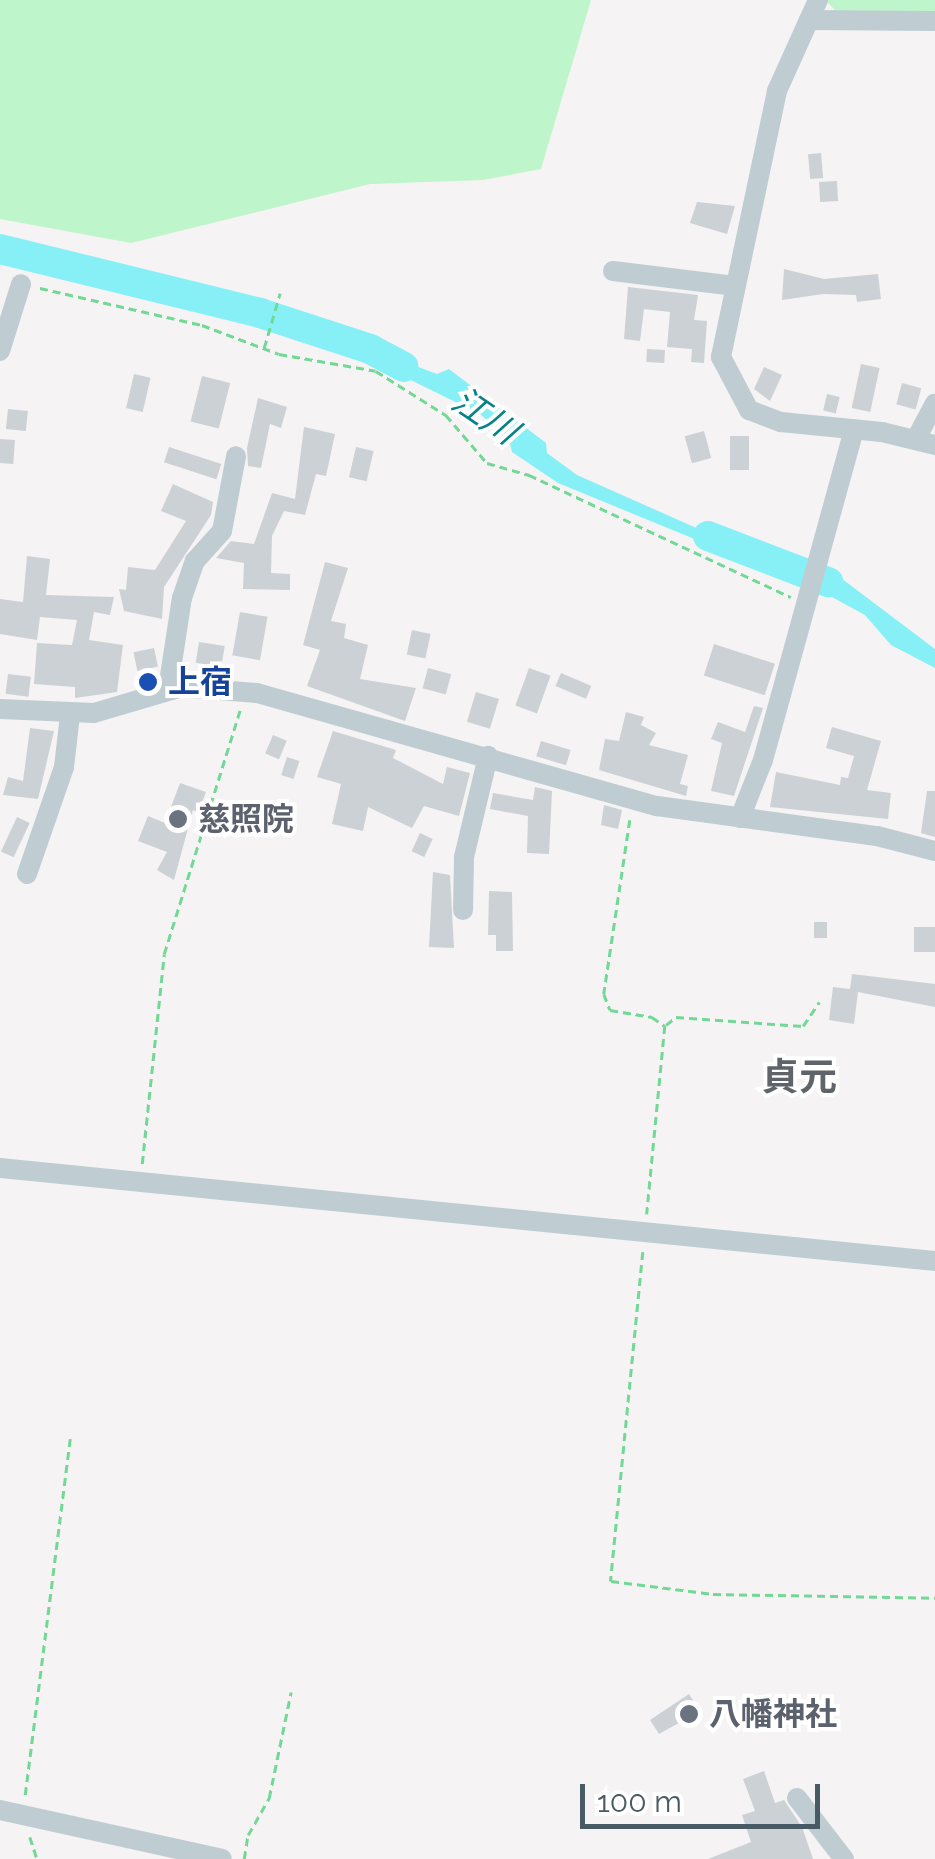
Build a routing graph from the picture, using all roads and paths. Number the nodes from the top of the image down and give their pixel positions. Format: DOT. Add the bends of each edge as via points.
graph roads {
  1 [pos="818,0"];
  2 [pos="809,20"];
  3 [pos="935,21"];
  4 [pos="613,271"];
  5 [pos="21,284"];
  6 [pos="735,286"];
  7 [pos="280,294"];
  8 [pos="264,347"];
  9 [pos="0,351"];
  10 [pos="935,404"];
  11 [pos="854,429"];
  12 [pos="926,442"];
  13 [pos="236,456"];
  14 [pos="807,605"];
  15 [pos="168,689"];
  16 [pos="246,692"];
  17 [pos="0,709"];
  18 [pos="70,715"];
  19 [pos="488,756"];
  20 [pos="633,799"];
  21 [pos="740,818"];
  22 [pos="935,851"];
  23 [pos="27,874"];
  24 [pos="464,910"];
  25 [pos="819,1002"];
  26 [pos="665,1026"];
  27 [pos="0,1168"];
  28 [pos="140,1181"];
  29 [pos="645,1233"];
  30 [pos="935,1261"];
  31 [pos="70,1439"];
  32 [pos="935,1598"];
  33 [pos="291,1692"];
  34 [pos="797,1798"];
  35 [pos="0,1810"];
  36 [pos="23,1814"];
  37 [pos="222,1859"];
  38 [pos="244,1859"];
  39 [pos="844,1859"];
  1 -- 2 [label="street"];
  2 -- 3 [label="street"];
  2 -- 6 [label="street" via="776,91"];
  4 -- 6 [label="street"];
  5 -- 8 [label="path" via="202,325"];
  5 -- 9 [label="street"];
  6 -- 11 [label="street" via="721,357 749,410 781,422"];
  7 -- 8 [label="path"];
  8 -- 14 [label="path" via="376,371 446,415 487,463"];
  10 -- 12 [label="street"];
  11 -- 12 [label="street"];
  11 -- 14 [label="street"];
  13 -- 15 [label="street" via="228,517 194,561 182,598"];
  14 -- 21 [label="street"];
  15 -- 16 [label="street"];
  15 -- 18 [label="street"];
  16 -- 19 [label="street"];
  16 -- 28 [label="path" via="164,954"];
  17 -- 18 [label="street"];
  18 -- 23 [label="street" via="64,767"];
  19 -- 20 [label="street"];
  19 -- 24 [label="street" via="464,857"];
  20 -- 21 [label="street"];
  20 -- 26 [label="path" via="604,994 610,1010 652,1017"];
  21 -- 22 [label="street"];
  25 -- 26 [label="path" via="803,1026 676,1016"];
  26 -- 29 [label="path"];
  27 -- 28 [label="street"];
  28 -- 29 [label="street"];
  29 -- 30 [label="street"];
  29 -- 32 [label="path" via="611,1581 713,1594"];
  31 -- 36 [label="path"];
  33 -- 38 [label="path" via="269,1798 248,1834"];
  34 -- 39 [label="street"];
  35 -- 36 [label="street"];
  36 -- 37 [label="street"];
}
